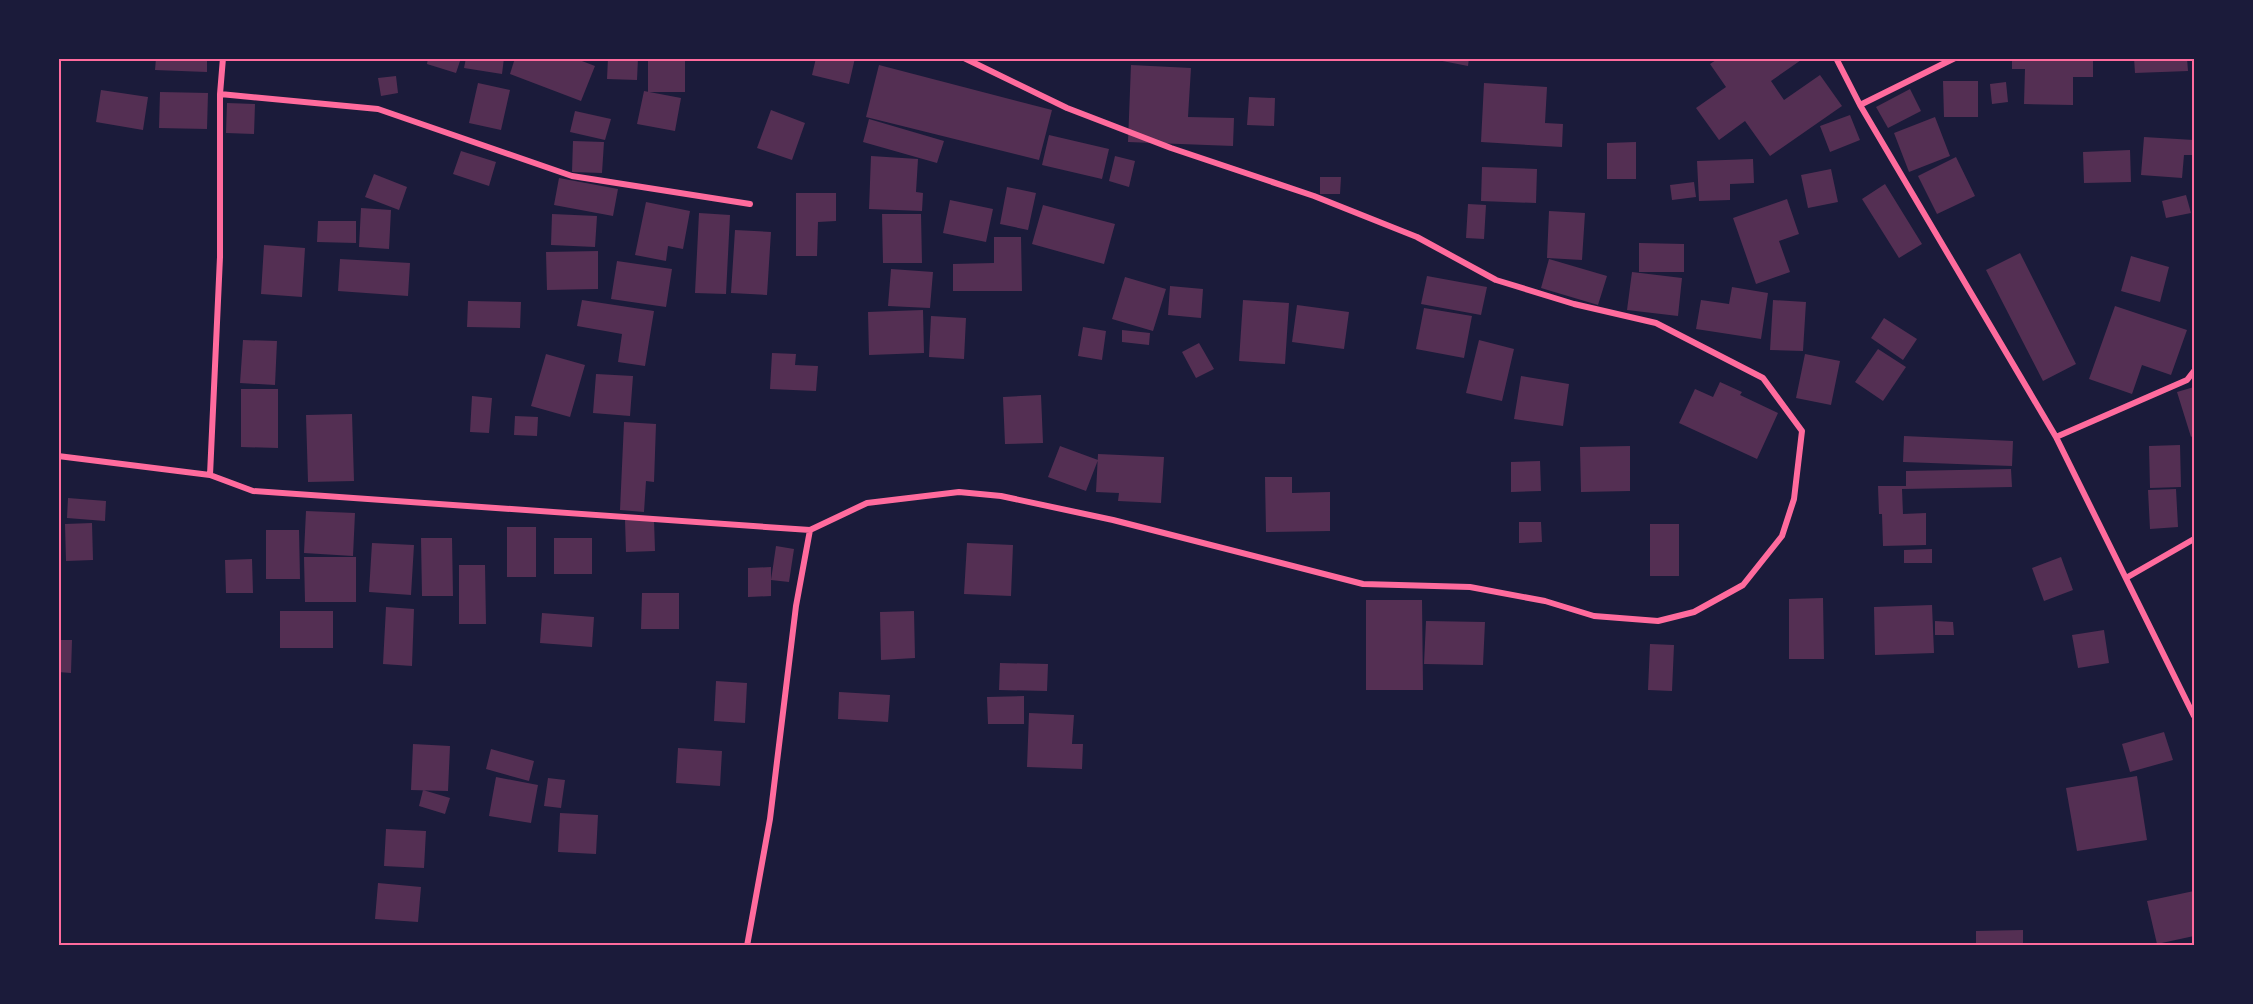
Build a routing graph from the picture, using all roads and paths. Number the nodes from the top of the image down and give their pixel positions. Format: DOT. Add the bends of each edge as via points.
graph roads {
  1 [pos="224,58"];
  2 [pos="964,58"];
  3 [pos="1836,58"];
  4 [pos="1954,58"];
  5 [pos="220,94"];
  6 [pos="1860,105"];
  7 [pos="750,204"];
  8 [pos="2194,371"];
  9 [pos="2056,437"];
  10 [pos="58,456"];
  11 [pos="210,475"];
  12 [pos="810,530"];
  13 [pos="2194,539"];
  14 [pos="2126,578"];
  15 [pos="2194,716"];
  16 [pos="747,945"];
  1 -- 5 [label="street"];
  2 -- 12 [label="street" via="1067,108 1417,237 1496,280 1656,323 1763,378 1802,431 1794,499 1782,536 1743,585 1694,612 1658,621 1594,616 1545,601 1470,587 1363,584 1113,520 980,494 959,492 867,503"];
  3 -- 6 [label="street"];
  4 -- 6 [label="street"];
  5 -- 7 [label="street" via="378,109 572,176"];
  5 -- 11 [label="street" via="220,257"];
  6 -- 9 [label="street"];
  8 -- 9 [label="street" via="2187,380"];
  9 -- 14 [label="street"];
  10 -- 11 [label="street"];
  11 -- 12 [label="street" via="253,491"];
  12 -- 16 [label="street" via="796,606 770,819"];
  13 -- 14 [label="street"];
  14 -- 15 [label="street"];
}
